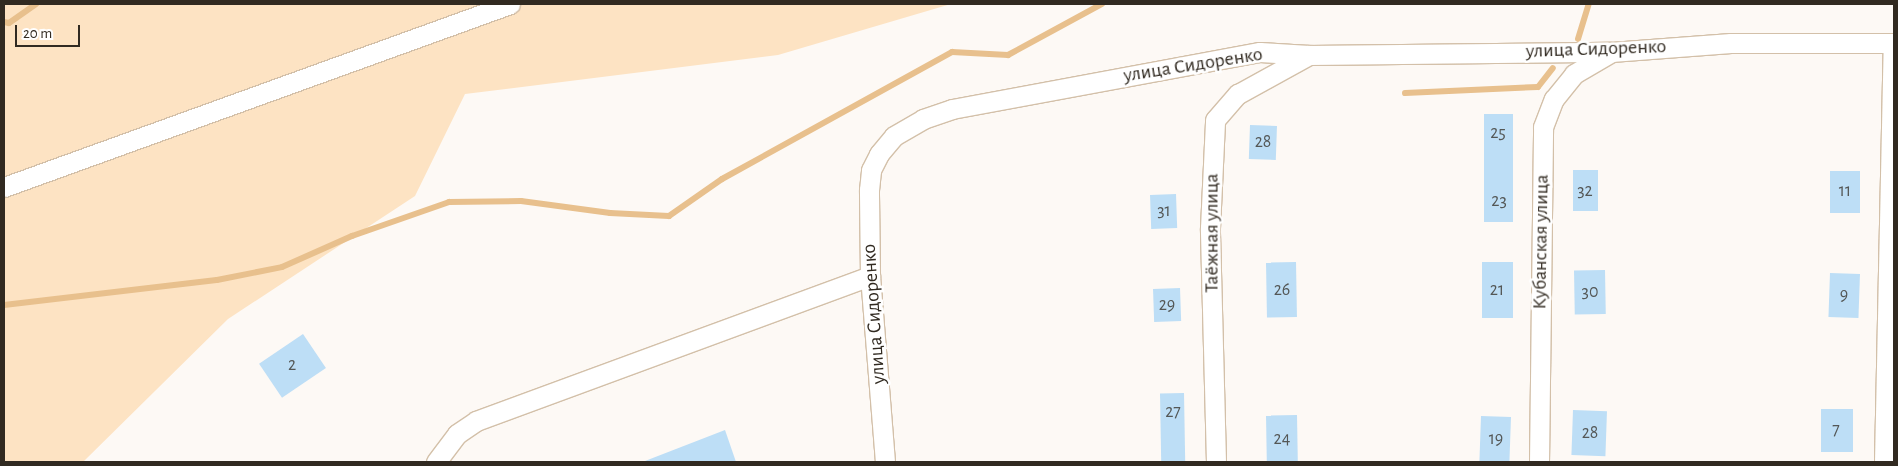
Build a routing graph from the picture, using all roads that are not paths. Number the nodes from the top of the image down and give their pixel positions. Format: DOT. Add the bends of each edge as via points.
graph roads {
  1 [pos="510,4"];
  2 [pos="1894,43"];
  3 [pos="1611,52"];
  4 [pos="1309,55"];
  5 [pos="4,187"];
  6 [pos="870,276"];
  7 [pos="436,462"];
  8 [pos="885,462"];
  9 [pos="1216,462"];
  10 [pos="1539,462"];
  11 [pos="1884,462"];
  1 -- 5 [label="street"];
  2 -- 3 [label="street, улица Сидоренко" via="1731,42"];
  2 -- 11 [label="street"];
  3 -- 4 [label="street, улица Сидоренко"];
  3 -- 10 [label="street, Кубанская улица" via="1574,74 1554,99 1543,127"];
  4 -- 6 [label="street, улица Сидоренко" via="1260,52 1206,60 952,109 923,118 894,136 879,154 872,170"];
  4 -- 9 [label="street, Таёжная улица" via="1238,94 1215,120 1210,228"];
  6 -- 7 [label="street" via="476,421 457,434"];
  6 -- 8 [label="street, улица Сидоренко"];
}
